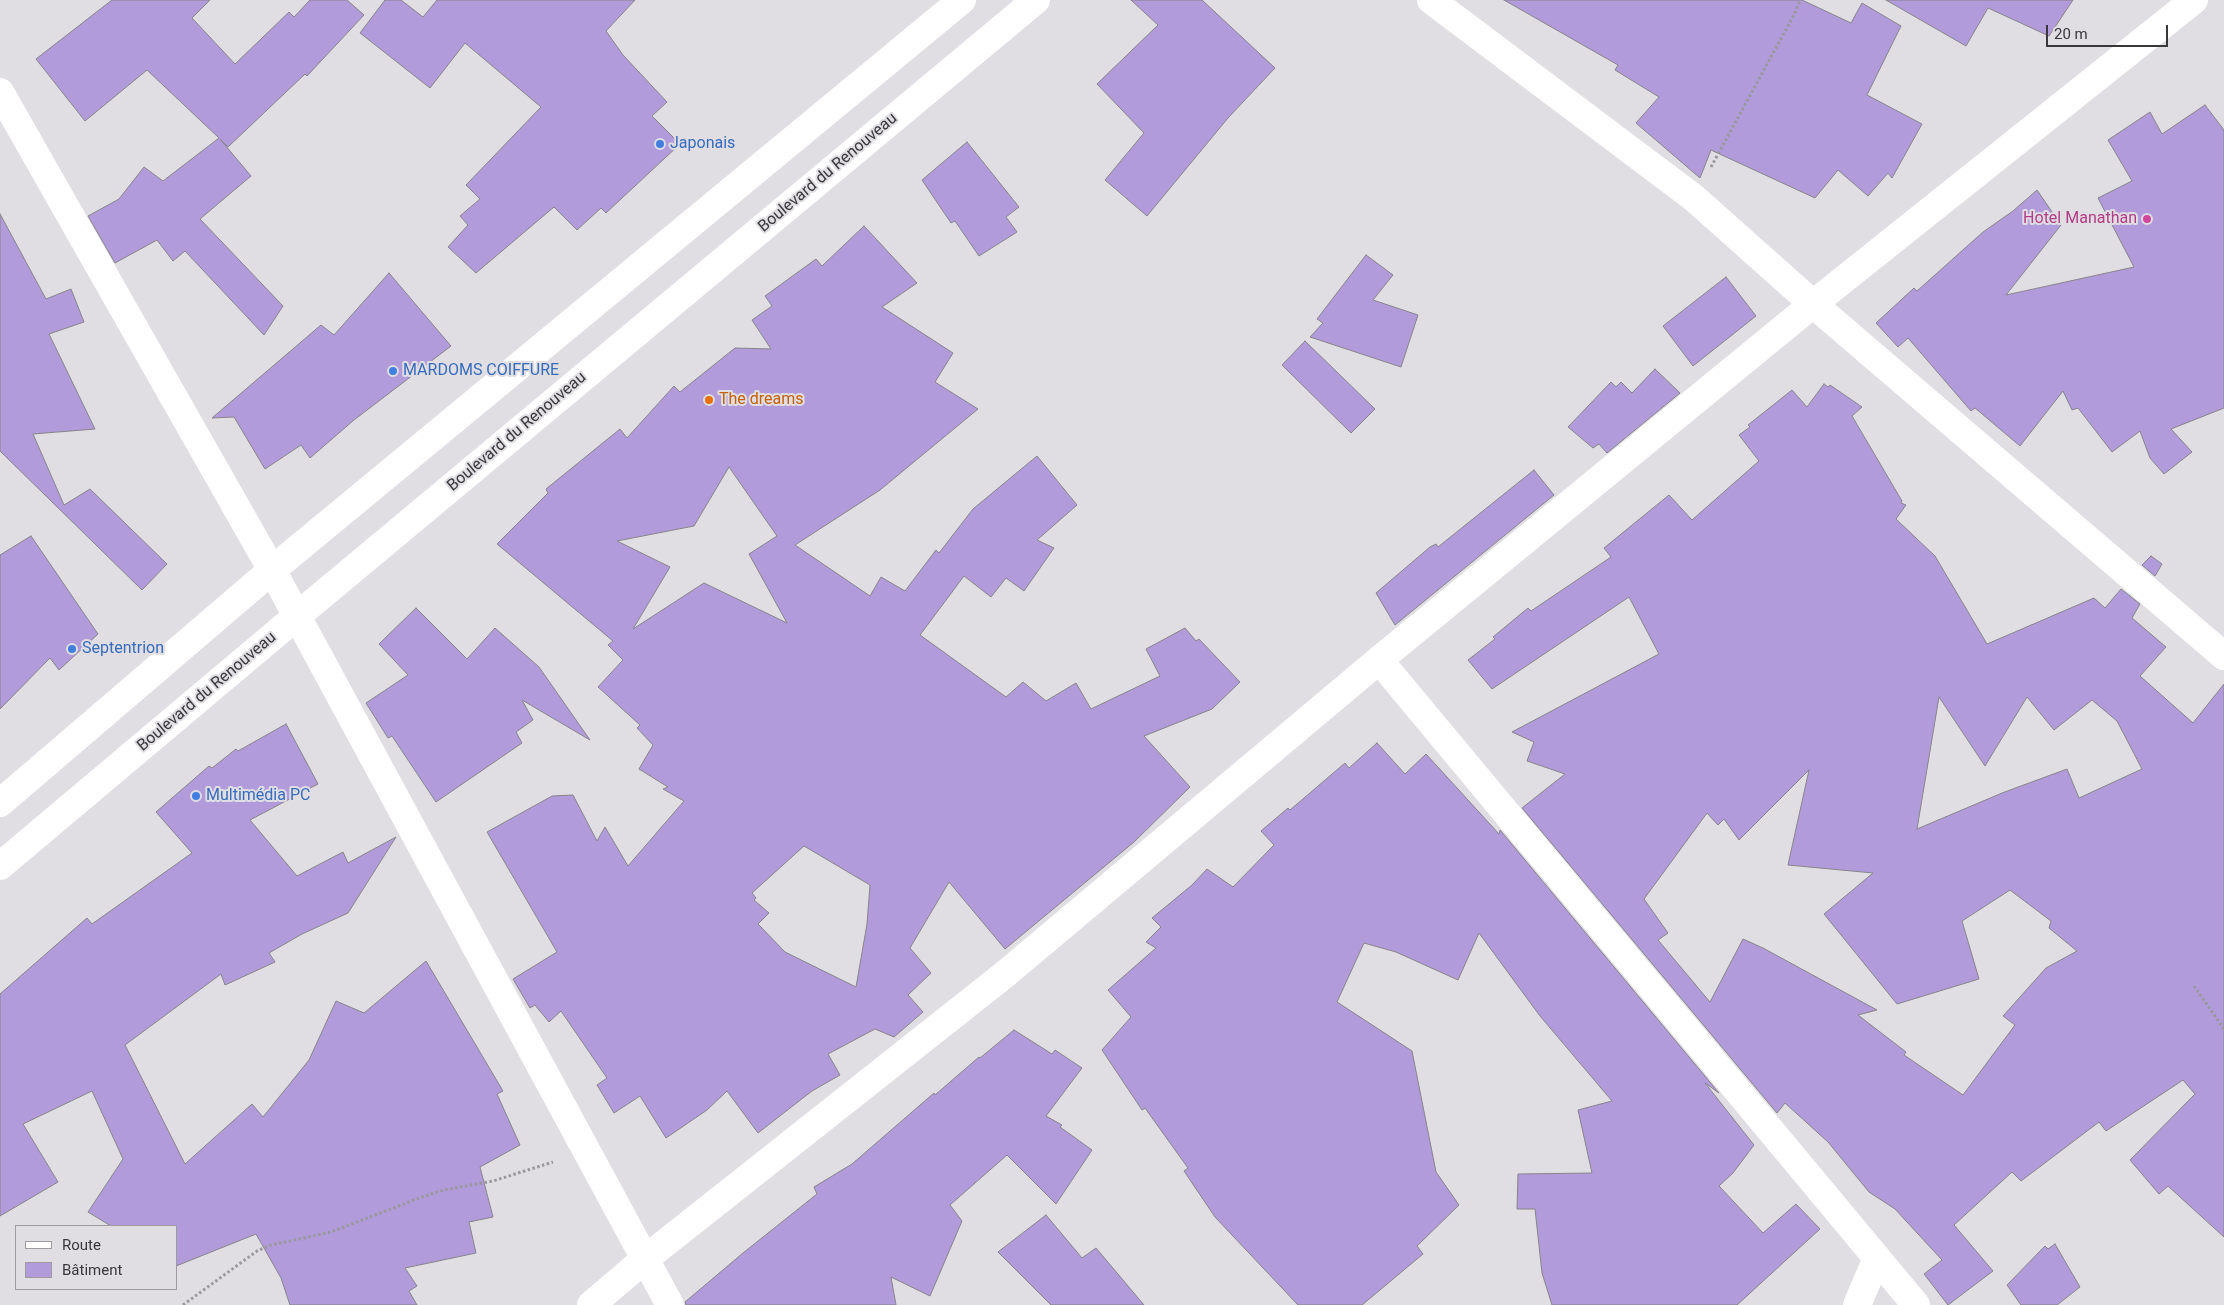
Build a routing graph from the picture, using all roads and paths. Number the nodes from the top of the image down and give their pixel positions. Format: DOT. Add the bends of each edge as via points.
graph roads {
  1 [pos="962,0"];
  2 [pos="1036,0"];
  3 [pos="1431,0"];
  4 [pos="1800,0"];
  5 [pos="2194,0"];
  6 [pos="0,92"];
  7 [pos="1694,198"];
  8 [pos="1813,304"];
  9 [pos="272,570"];
  10 [pos="297,616"];
  11 [pos="2224,656"];
  12 [pos="1380,660"];
  13 [pos="0,804"];
  14 [pos="0,866"];
  15 [pos="2194,986"];
  16 [pos="2224,1029"];
  17 [pos="588,1150"];
  18 [pos="1877,1258"];
  19 [pos="645,1259"];
  20 [pos="183,1305"];
  21 [pos="591,1305"];
  22 [pos="670,1305"];
  23 [pos="1857,1305"];
  24 [pos="1916,1305"];
  1 -- 9 [label="main road"];
  2 -- 10 [label="main road, Boulevard du Renouveau"];
  3 -- 7 [label="main road"];
  4 -- 7 [label="path"];
  5 -- 8 [label="main road"];
  6 -- 9 [label="main road"];
  7 -- 8 [label="main road"];
  8 -- 11 [label="main road"];
  8 -- 12 [label="main road"];
  9 -- 10 [label="main road"];
  9 -- 13 [label="main road"];
  10 -- 14 [label="main road, Boulevard du Renouveau"];
  10 -- 17 [label="main road"];
  12 -- 18 [label="main road"];
  12 -- 19 [label="main road" via="1004,975"];
  15 -- 16 [label="path"];
  17 -- 19 [label="main road"];
  17 -- 20 [label="path" via="493,1181 422,1197 331,1232 271,1245 257,1251"];
  18 -- 23 [label="main road"];
  18 -- 24 [label="main road"];
  19 -- 21 [label="main road"];
  19 -- 22 [label="main road"];
}
